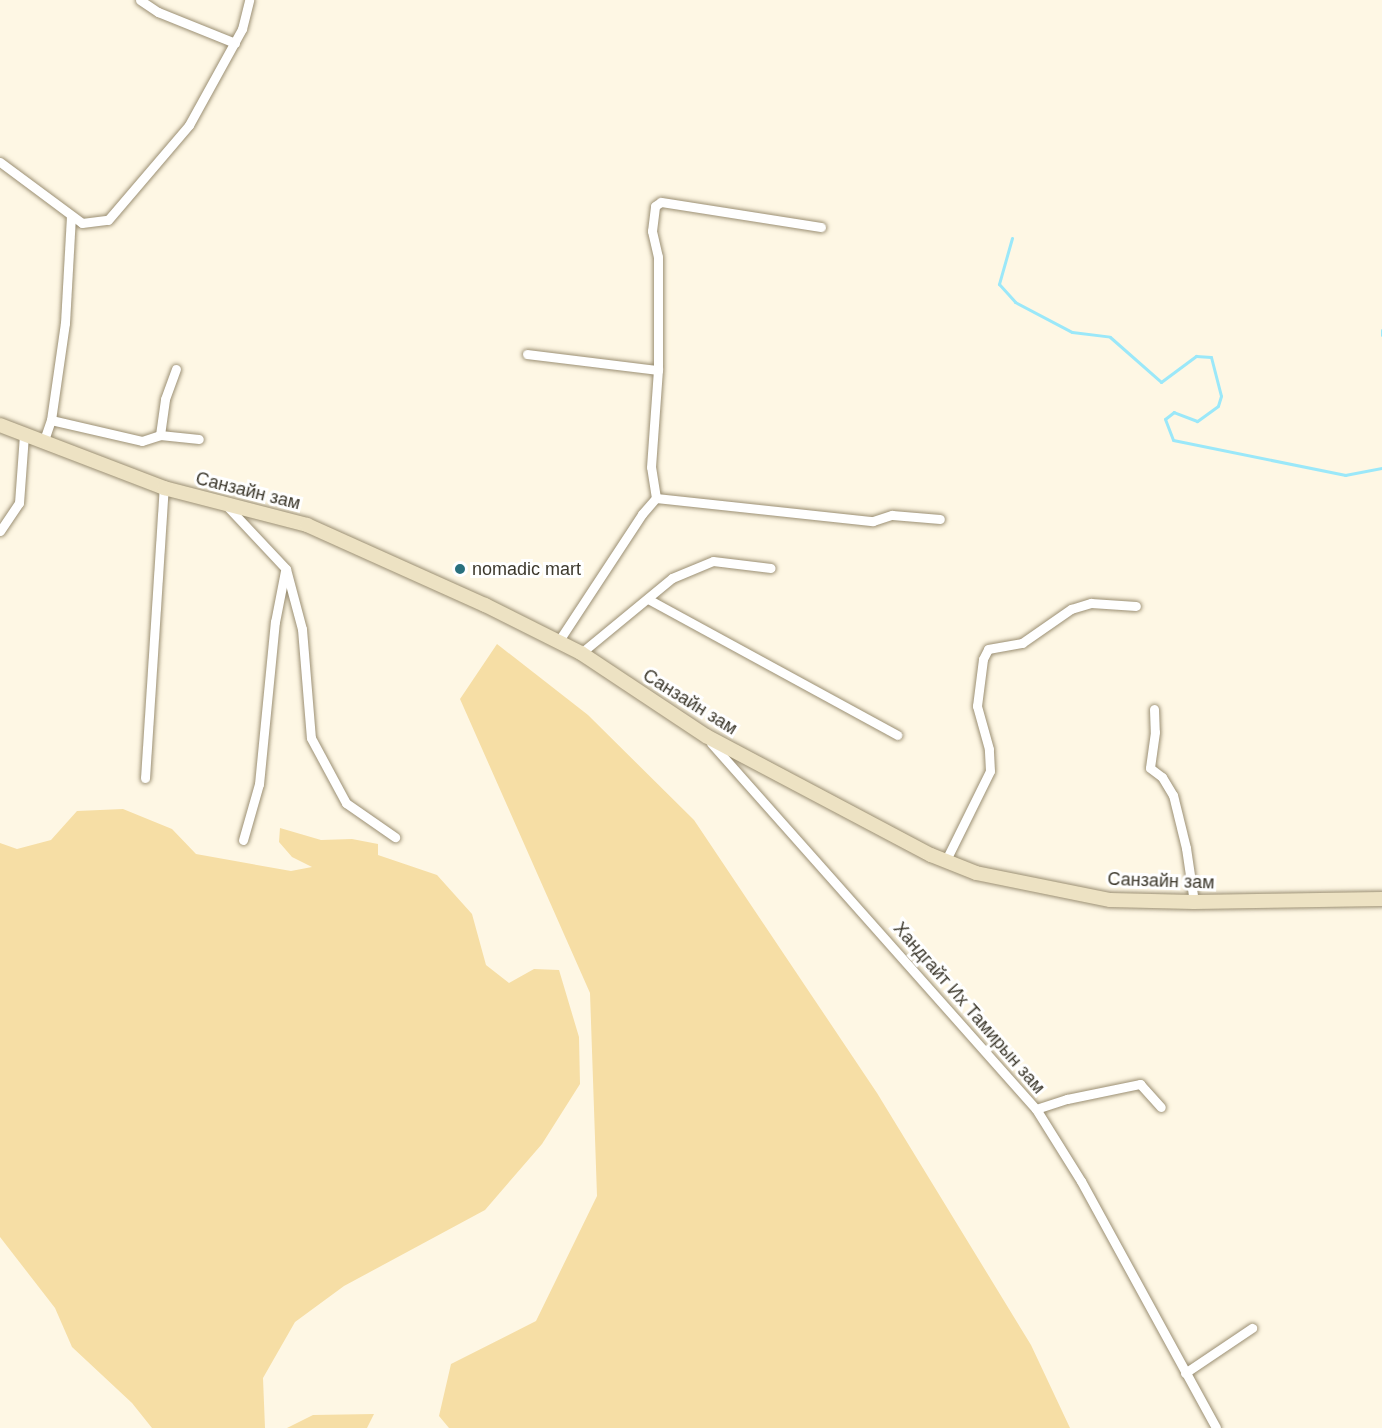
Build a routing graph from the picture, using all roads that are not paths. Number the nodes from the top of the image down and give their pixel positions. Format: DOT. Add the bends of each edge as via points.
graph roads {
  1 [pos="140,0"];
  2 [pos="249,0"];
  3 [pos="235,43"];
  4 [pos="0,162"];
  5 [pos="71,216"];
  6 [pos="821,227"];
  7 [pos="527,354"];
  8 [pos="176,369"];
  9 [pos="658,370"];
  10 [pos="51,420"];
  11 [pos="0,425"];
  12 [pos="24,435"];
  13 [pos="160,435"];
  14 [pos="200,439"];
  15 [pos="43,443"];
  16 [pos="164,488"];
  17 [pos="656,498"];
  18 [pos="224,503"];
  19 [pos="940,519"];
  20 [pos="0,531"];
  21 [pos="771,568"];
  22 [pos="286,569"];
  23 [pos="648,599"];
  24 [pos="1136,606"];
  25 [pos="558,642"];
  26 [pos="581,653"];
  27 [pos="1154,709"];
  28 [pos="897,735"];
  29 [pos="706,736"];
  30 [pos="145,778"];
  31 [pos="395,837"];
  32 [pos="243,840"];
  33 [pos="946,860"];
  34 [pos="1382,899"];
  35 [pos="1194,902"];
  36 [pos="1161,1107"];
  37 [pos="1036,1109"];
  38 [pos="1252,1328"];
  39 [pos="1185,1373"];
  40 [pos="1216,1428"];
  1 -- 3 [label="street" via="158,12"];
  2 -- 3 [label="street" via="243,29"];
  3 -- 5 [label="street" via="189,125 119,210 108,220 90,224"];
  4 -- 5 [label="street"];
  5 -- 10 [label="street" via="65,323"];
  6 -- 9 [label="street" via="661,202 655,206 652,231 658,258"];
  7 -- 9 [label="street"];
  8 -- 13 [label="street" via="165,399"];
  9 -- 17 [label="street" via="651,467"];
  10 -- 13 [label="street" via="142,441"];
  10 -- 15 [label="street"];
  11 -- 12 [label="main road, Санзайн зам"];
  12 -- 15 [label="main road, Санзайн зам"];
  12 -- 20 [label="street" via="19,503"];
  13 -- 14 [label="street"];
  15 -- 16 [label="main road, Санзайн зам"];
  16 -- 18 [label="main road, Санзайн зам"];
  16 -- 30 [label="street"];
  17 -- 19 [label="street" via="873,520 892,515"];
  17 -- 25 [label="street"];
  18 -- 22 [label="street"];
  18 -- 25 [label="main road, Санзайн зам" via="308,525"];
  21 -- 23 [label="street" via="713,561 672,578"];
  22 -- 31 [label="street" via="302,629 311,738 346,803"];
  22 -- 32 [label="street" via="275,622 259,784"];
  23 -- 26 [label="street"];
  23 -- 28 [label="street"];
  24 -- 33 [label="street" via="1091,603 1071,609 1022,643 988,649 983,659 977,706 989,749 990,771"];
  25 -- 26 [label="main road, Санзайн зам"];
  26 -- 29 [label="main road, Санзайн зам"];
  27 -- 35 [label="street" via="1150,768 1162,777 1173,795"];
  29 -- 33 [label="main road, Санзайн зам"];
  29 -- 37 [label="street, Хандгайт Их Тамирын зам"];
  33 -- 35 [label="main road, Санзайн зам" via="976,873 1110,900"];
  34 -- 35 [label="main road, Санзайн зам"];
  36 -- 37 [label="street" via="1140,1084"];
  37 -- 39 [label="street, Хандгайт Их Тамирын зам" via="1081,1181"];
  38 -- 39 [label="street"];
  39 -- 40 [label="street, Хандгайт Их Тамирын зам"];
}
